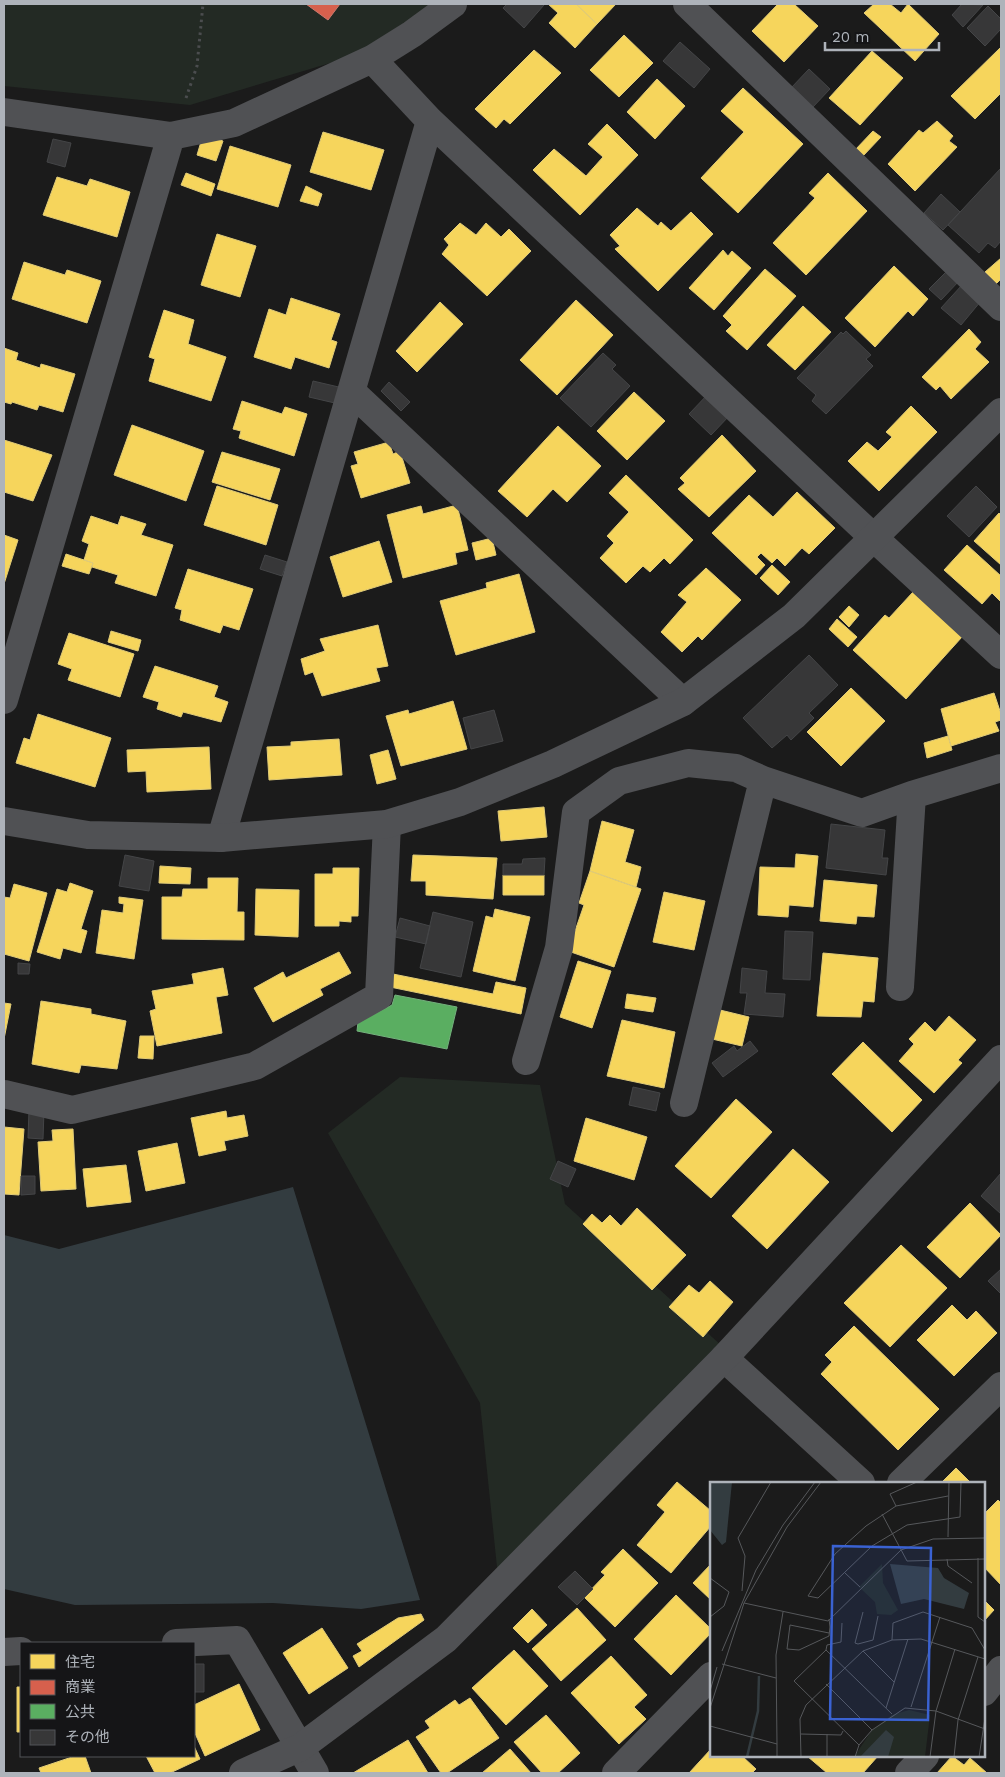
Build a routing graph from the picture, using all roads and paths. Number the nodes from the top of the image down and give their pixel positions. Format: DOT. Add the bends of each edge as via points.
graph roads {
  1 [pos="203,4"];
  2 [pos="453,4"];
  3 [pos="687,4"];
  4 [pos="372,59"];
  5 [pos="4,112"];
  6 [pos="430,121"];
  7 [pos="171,136"];
  8 [pos="1001,307"];
  9 [pos="352,392"];
  10 [pos="1001,412"];
  11 [pos="874,538"];
  12 [pos="1001,655"];
  13 [pos="4,700"];
  14 [pos="683,702"];
  15 [pos="1001,768"];
  16 [pos="763,780"];
  17 [pos="912,795"];
  18 [pos="4,821"];
  19 [pos="387,824"];
  20 [pos="221,838"];
  21 [pos="900,987"];
  22 [pos="1001,1059"];
  23 [pos="526,1062"];
  24 [pos="4,1094"];
  25 [pos="684,1103"];
  26 [pos="724,1358"];
  27 [pos="1001,1386"];
  28 [pos="860,1482"];
  29 [pos="902,1482"];
  30 [pos="195,1642"];
  31 [pos="20,1651"];
  32 [pos="4,1652"];
  33 [pos="1001,1670"];
  34 [pos="710,1677"];
  35 [pos="985,1691"];
  36 [pos="301,1747"];
  37 [pos="924,1757"];
  38 [pos="242,1773"];
  39 [pos="315,1773"];
  40 [pos="616,1773"];
  41 [pos="908,1773"];
  1 -- 7 [label="path" via="197,66"];
  2 -- 4 [label="street"];
  3 -- 8 [label="street"];
  4 -- 6 [label="street"];
  4 -- 7 [label="street" via="234,124"];
  5 -- 7 [label="street"];
  6 -- 9 [label="street"];
  6 -- 11 [label="street"];
  7 -- 13 [label="street"];
  9 -- 14 [label="street"];
  9 -- 20 [label="street"];
  10 -- 11 [label="street"];
  11 -- 12 [label="street"];
  11 -- 14 [label="street" via="794,616"];
  14 -- 19 [label="street" via="553,764 460,802"];
  15 -- 17 [label="street"];
  16 -- 17 [label="street" via="862,813"];
  16 -- 23 [label="street" via="736,768 688,763 620,781 576,812 559,948"];
  16 -- 25 [label="street"];
  17 -- 21 [label="street"];
  18 -- 20 [label="street" via="88,835"];
  19 -- 20 [label="street"];
  19 -- 24 [label="street" via="379,996 255,1066 72,1110"];
  22 -- 26 [label="street"];
  26 -- 28 [label="street"];
  26 -- 36 [label="street" via="446,1639"];
  27 -- 29 [label="street"];
  30 -- 36 [label="street" via="238,1640"];
  31 -- 32 [label="street"];
  33 -- 35 [label="street"];
  34 -- 40 [label="street"];
  36 -- 38 [label="street"];
  36 -- 39 [label="street"];
  37 -- 41 [label="street"];
}
